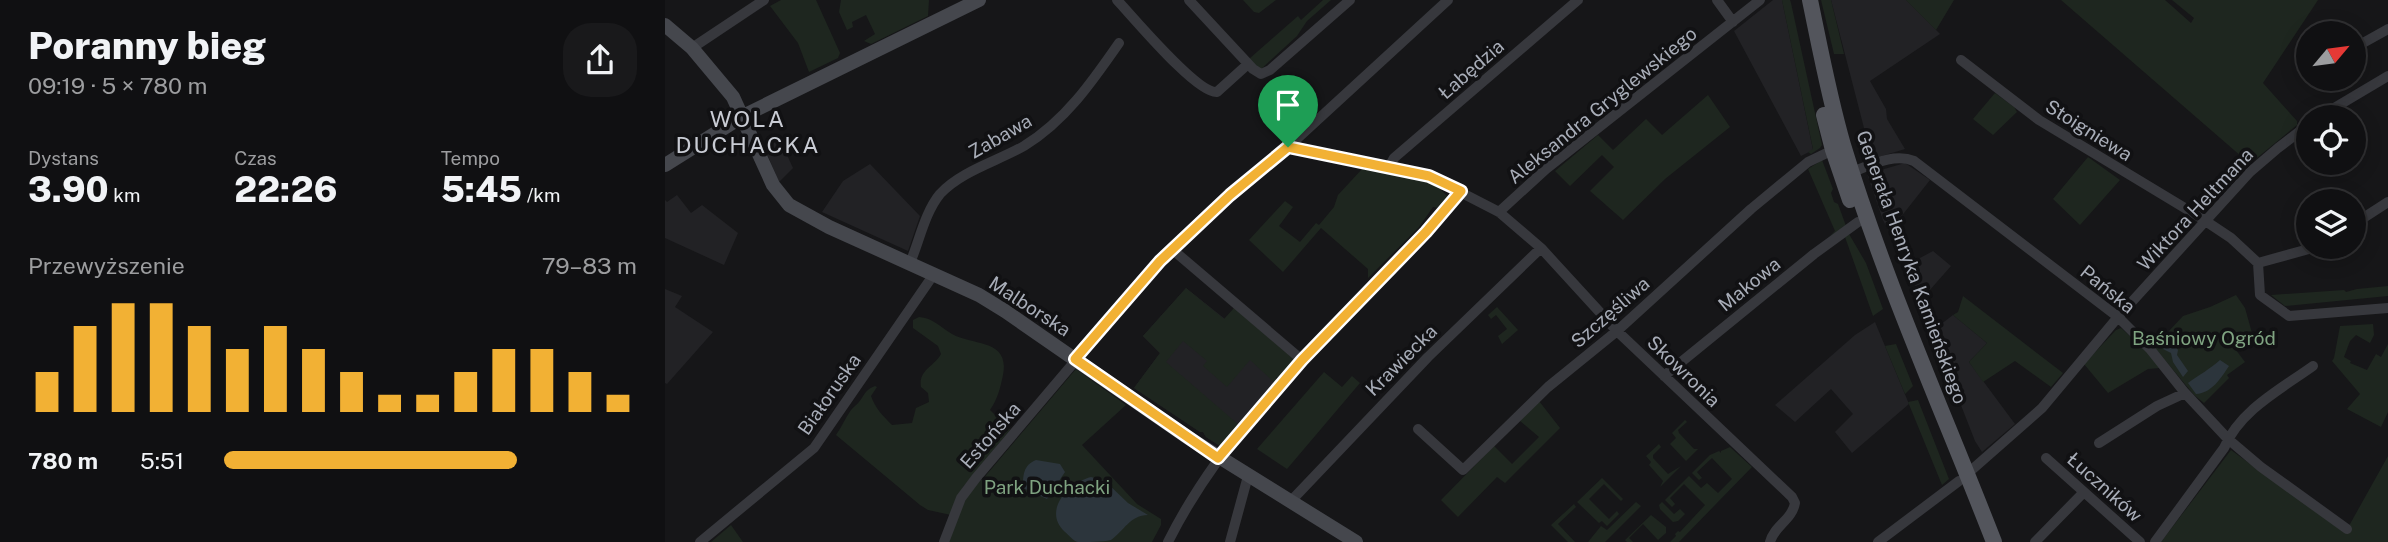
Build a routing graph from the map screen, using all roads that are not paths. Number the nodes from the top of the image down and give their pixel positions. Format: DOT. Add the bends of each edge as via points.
graph roads {
  1 [pos="764,0"];
  2 [pos="979,0"];
  3 [pos="1117,0"];
  4 [pos="1189,0"];
  5 [pos="1350,0"];
  6 [pos="1448,0"];
  7 [pos="1578,0"];
  8 [pos="1717,0"];
  9 [pos="1760,0"];
  10 [pos="1799,0"];
  11 [pos="1810,0"];
  12 [pos="1733,22"];
  13 [pos="665,24"];
  14 [pos="2388,29"];
  15 [pos="2366,41"];
  16 [pos="1119,43"];
  17 [pos="692,48"];
  18 [pos="1961,60"];
  19 [pos="1248,64"];
  20 [pos="2388,76"];
  21 [pos="2339,105"];
  22 [pos="743,116"];
  23 [pos="2296,135"];
  24 [pos="1288,147"];
  25 [pos="1833,150"];
  26 [pos="665,166"];
  27 [pos="1389,167"];
  28 [pos="1852,172"];
  29 [pos="1461,191"];
  30 [pos="2388,202"];
  31 [pos="1499,212"];
  32 [pos="2366,216"];
  33 [pos="2205,221"];
  34 [pos="1858,222"];
  35 [pos="1541,248"];
  36 [pos="1173,250"];
  37 [pos="2296,253"];
  38 [pos="910,263"];
  39 [pos="2258,263"];
  40 [pos="934,274"];
  41 [pos="2388,308"];
  42 [pos="2118,317"];
  43 [pos="1617,331"];
  44 [pos="1075,359"];
  45 [pos="1302,360"];
  46 [pos="2313,366"];
  47 [pos="1664,376"];
  48 [pos="2185,393"];
  49 [pos="1418,429"];
  50 [pos="2228,439"];
  51 [pos="2099,443"];
  52 [pos="1218,458"];
  53 [pos="2046,458"];
  54 [pos="1248,476"];
  55 [pos="1963,477"];
  56 [pos="2084,492"];
  57 [pos="1290,502"];
  58 [pos="2347,529"];
  59 [pos="700,542"];
  60 [pos="944,542"];
  61 [pos="1168,542"];
  62 [pos="1230,542"];
  63 [pos="1356,542"];
  64 [pos="1770,542"];
  65 [pos="1878,542"];
  66 [pos="1983,542"];
  67 [pos="1994,542"];
  68 [pos="2035,542"];
  69 [pos="2140,542"];
  70 [pos="2155,542"];
  1 -- 17 [label="street"];
  2 -- 22 [label="street"];
  3 -- 19 [label="street" via="1184,72 1212,93"];
  4 -- 19 [label="street"];
  5 -- 19 [label="street" via="1266,73 1257,73"];
  6 -- 24 [label="street, Estońska"];
  7 -- 27 [label="street, Łabędzia"];
  8 -- 12 [label="street"];
  9 -- 12 [label="street, Aleksandra Gryglewskiego"];
  10 -- 25 [label="main road, Generała Henryka Kamieńskiego"];
  11 -- 28 [label="main road, Generała Henryka Kamieńskiego"];
  12 -- 31 [label="street, Aleksandra Gryglewskiego" via="1546,169"];
  13 -- 17 [label="street, Malborska"];
  14 -- 15 [label="street"];
  16 -- 38 [label="street, Zabawa" via="1059,119 1031,141 941,193"];
  17 -- 22 [label="street, Malborska" via="727,88"];
  18 -- 33 [label="street, Stoigniewa" via="2039,120"];
  20 -- 21 [label="street"];
  22 -- 26 [label="street"];
  22 -- 38 [label="street, Malborska" via="773,185 789,205"];
  23 -- 33 [label="street, Wiktora Heltmana" via="2250,172"];
  24 -- 27 [label="street, Skowronia"];
  24 -- 36 [label="street, Estońska"];
  25 -- 34 [label="main road, Generała Henryka Kamieńskiego"];
  25 -- 43 [label="street, Szczęśliwa" via="1808,162 1751,209"];
  27 -- 29 [label="street, Skowronia" via="1429,176"];
  28 -- 42 [label="street, Pańska" via="1896,158 1914,160"];
  28 -- 55 [label="main road, Generała Henryka Kamieńskiego"];
  29 -- 31 [label="street, Skowronia"];
  29 -- 45 [label="street"];
  30 -- 32 [label="street"];
  31 -- 35 [label="street, Skowronia"];
  33 -- 39 [label="street, Stoigniewa"];
  33 -- 42 [label="street, Wiktora Heltmana"];
  34 -- 47 [label="street, Makowa"];
  34 -- 55 [label="main road, Generała Henryka Kamieńskiego"];
  35 -- 43 [label="street, Skowronia"];
  35 -- 57 [label="street, Krawiecka" via="1427,357"];
  36 -- 44 [label="street, Estońska"];
  36 -- 45 [label="street"];
  37 -- 39 [label="street"];
  38 -- 40 [label="street, Malborska"];
  39 -- 41 [label="street" via="2260,295 2289,316"];
  40 -- 44 [label="street, Malborska" via="979,295"];
  40 -- 59 [label="street, Białoruska" via="814,448"];
  42 -- 48 [label="street, Pańska"];
  42 -- 55 [label="street, Wiktora Heltmana" via="2042,408"];
  43 -- 47 [label="street, Skowronia"];
  43 -- 49 [label="street, Szczęśliwa" via="1548,387 1463,470"];
  44 -- 52 [label="street, Malborska"];
  44 -- 60 [label="street, Estońska" via="961,498"];
  45 -- 52 [label="street"];
  46 -- 50 [label="street" via="2259,403"];
  47 -- 64 [label="street, Skowronia" via="1792,498 1792,514"];
  48 -- 50 [label="street, Pańska"];
  48 -- 51 [label="street, Łuczników"];
  50 -- 58 [label="street, Pańska"];
  50 -- 70 [label="street"];
  52 -- 54 [label="street, Malborska"];
  52 -- 61 [label="street"];
  53 -- 56 [label="street, Łuczników"];
  54 -- 57 [label="street, Malborska"];
  54 -- 62 [label="street"];
  55 -- 65 [label="street, Wiktora Heltmana"];
  55 -- 66 [label="main road, Generała Henryka Kamieńskiego"];
  55 -- 67 [label="main road, Generała Henryka Kamieńskiego"];
  56 -- 68 [label="street"];
  56 -- 69 [label="street, Łuczników"];
  57 -- 63 [label="street, Malborska"];
}
